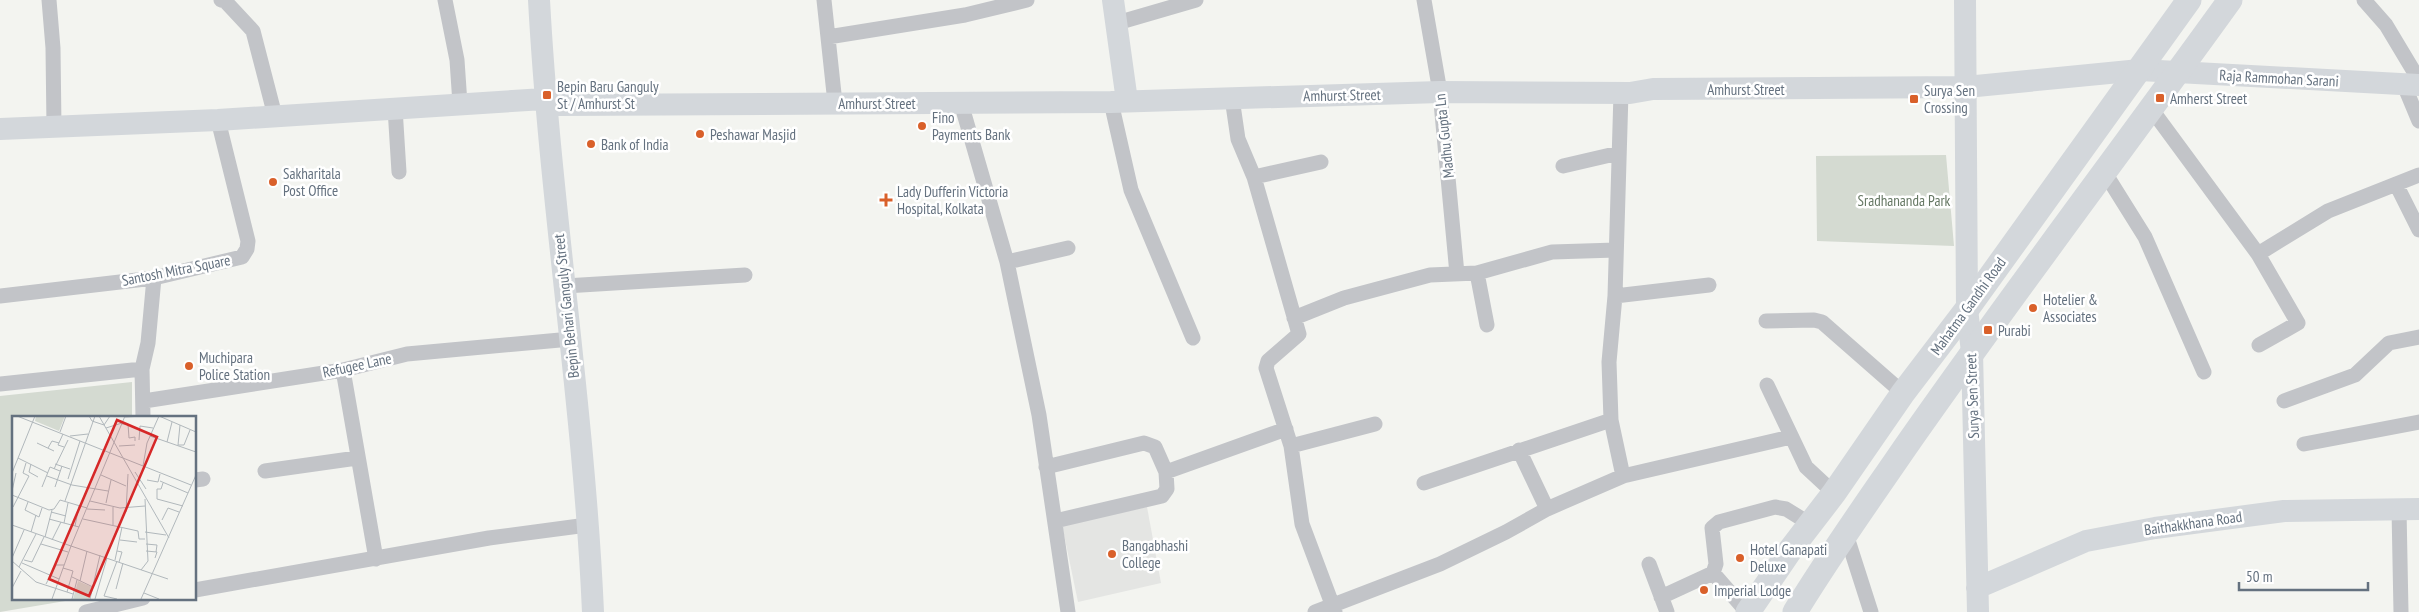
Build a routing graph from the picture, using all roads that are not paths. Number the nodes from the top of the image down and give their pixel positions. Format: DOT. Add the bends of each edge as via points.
graph roads {
  1 [pos="50,0"];
  2 [pos="221,0"];
  3 [pos="445,0"];
  4 [pos="539,0"];
  5 [pos="824,0"];
  6 [pos="1027,0"];
  7 [pos="1113,0"];
  8 [pos="1196,0"];
  9 [pos="1424,0"];
  10 [pos="1965,0"];
  11 [pos="2189,0"];
  12 [pos="2230,0"];
  13 [pos="2364,0"];
  14 [pos="1118,23"];
  15 [pos="828,37"];
  16 [pos="2140,70"];
  17 [pos="2178,73"];
  18 [pos="2414,84"];
  19 [pos="1966,87"];
  20 [pos="1440,92"];
  21 [pos="1621,93"];
  22 [pos="1232,98"];
  23 [pos="544,99"];
  24 [pos="835,102"];
  25 [pos="1119,102"];
  26 [pos="961,103"];
  27 [pos="460,104"];
  28 [pos="395,108"];
  29 [pos="2152,110"];
  30 [pos="275,116"];
  31 [pos="218,120"];
  32 [pos="2419,121"];
  33 [pos="54,127"];
  34 [pos="0,129"];
  35 [pos="1620,153"];
  36 [pos="1320,162"];
  37 [pos="1563,166"];
  38 [pos="398,172"];
  39 [pos="2105,173"];
  40 [pos="2419,175"];
  41 [pos="1254,177"];
  42 [pos="2396,184"];
  43 [pos="2419,230"];
  44 [pos="1068,248"];
  45 [pos="1616,250"];
  46 [pos="2258,254"];
  47 [pos="1007,262"];
  48 [pos="1477,273"];
  49 [pos="1457,274"];
  50 [pos="745,275"];
  51 [pos="154,278"];
  52 [pos="1709,285"];
  53 [pos="565,286"];
  54 [pos="0,296"];
  55 [pos="1615,296"];
  56 [pos="1967,309"];
  57 [pos="1294,318"];
  58 [pos="1766,321"];
  59 [pos="1487,325"];
  60 [pos="2419,337"];
  61 [pos="1193,338"];
  62 [pos="571,339"];
  63 [pos="2259,345"];
  64 [pos="1972,352"];
  65 [pos="142,368"];
  66 [pos="343,370"];
  67 [pos="2204,372"];
  68 [pos="0,384"];
  69 [pos="1766,385"];
  70 [pos="1903,393"];
  71 [pos="144,401"];
  72 [pos="2284,401"];
  73 [pos="144,416"];
  74 [pos="1611,420"];
  75 [pos="2419,422"];
  76 [pos="1375,424"];
  77 [pos="1286,430"];
  78 [pos="1791,437"];
  79 [pos="2304,444"];
  80 [pos="1291,446"];
  81 [pos="1519,450"];
  82 [pos="358,458"];
  83 [pos="1046,467"];
  84 [pos="265,471"];
  85 [pos="1166,472"];
  86 [pos="1623,476"];
  87 [pos="1424,483"];
  88 [pos="1834,494"];
  89 [pos="1547,509"];
  90 [pos="2409,509"];
  91 [pos="1055,521"];
  92 [pos="1810,524"];
  93 [pos="587,525"];
  94 [pos="1846,534"];
  95 [pos="376,559"];
  96 [pos="1648,564"];
  97 [pos="1713,573"];
  98 [pos="1977,588"];
  99 [pos="196,590"];
  100 [pos="1661,597"];
  101 [pos="135,600"];
  102 [pos="1333,609"];
  103 [pos="86,612"];
  104 [pos="592,612"];
  105 [pos="1068,612"];
  106 [pos="1315,612"];
  107 [pos="1667,612"];
  108 [pos="1747,612"];
  109 [pos="1795,612"];
  110 [pos="1871,612"];
  111 [pos="1978,612"];
  112 [pos="2401,612"];
  1 -- 33 [label="street"];
  2 -- 30 [label="street" via="253,31"];
  3 -- 27 [label="street" via="457,60"];
  4 -- 23 [label="main road, Bepin Behari Ganguly Street"];
  5 -- 15 [label="street"];
  6 -- 15 [label="street" via="965,15"];
  7 -- 14 [label="main road"];
  8 -- 14 [label="street"];
  9 -- 20 [label="street, Madhu Gupta Ln"];
  10 -- 19 [label="main road, Surya Sen Street"];
  11 -- 16 [label="main road, Mahatma Gandhi Road"];
  12 -- 17 [label="main road"];
  13 -- 18 [label="street" via="2386,25"];
  14 -- 25 [label="main road"];
  15 -- 24 [label="street"];
  16 -- 17 [label="main road, Raja Rammohan Sarani"];
  16 -- 19 [label="main road, Amhurst Street"];
  16 -- 56 [label="main road, Mahatma Gandhi Road"];
  17 -- 18 [label="main road, Raja Rammohan Sarani"];
  17 -- 29 [label="main road"];
  18 -- 32 [label="street"];
  19 -- 21 [label="main road, Amhurst Street" via="1654,89"];
  19 -- 56 [label="main road, Surya Sen Street"];
  20 -- 21 [label="main road, Amhurst Street"];
  20 -- 22 [label="main road, Amhurst Street"];
  20 -- 49 [label="street, Madhu Gupta Ln"];
  21 -- 35 [label="street"];
  22 -- 25 [label="main road, Amhurst Street"];
  22 -- 41 [label="street" via="1238,139"];
  23 -- 24 [label="main road, Amhurst Street" via="559,105"];
  23 -- 27 [label="main road, Amhurst Street"];
  23 -- 53 [label="main road, Bepin Behari Ganguly Street"];
  24 -- 26 [label="main road, Amhurst Street"];
  25 -- 26 [label="main road, Amhurst Street"];
  25 -- 61 [label="street" via="1130,190"];
  26 -- 47 [label="street"];
  27 -- 28 [label="main road, Amhurst Street"];
  28 -- 30 [label="main road, Amhurst Street"];
  28 -- 38 [label="street"];
  29 -- 39 [label="main road"];
  29 -- 46 [label="street"];
  30 -- 31 [label="main road, Amhurst Street"];
  31 -- 33 [label="main road, Amhurst Street"];
  31 -- 51 [label="street, Santosh Mitra Square" via="248,241 247,249 242,257"];
  33 -- 34 [label="main road, Amhurst Street"];
  35 -- 37 [label="street"];
  35 -- 45 [label="street"];
  36 -- 41 [label="street"];
  39 -- 64 [label="main road"];
  39 -- 67 [label="street" via="2145,237"];
  40 -- 42 [label="street"];
  41 -- 57 [label="street"];
  42 -- 43 [label="street"];
  42 -- 46 [label="street" via="2328,211"];
  44 -- 47 [label="street"];
  45 -- 48 [label="street" via="1552,252"];
  45 -- 55 [label="street"];
  46 -- 63 [label="street" via="2298,323"];
  47 -- 83 [label="street" via="1039,415"];
  48 -- 49 [label="street"];
  48 -- 59 [label="street"];
  49 -- 57 [label="street" via="1430,275 1363,292"];
  50 -- 53 [label="street"];
  51 -- 54 [label="street, Santosh Mitra Square"];
  51 -- 65 [label="street" via="148,343"];
  52 -- 55 [label="street"];
  53 -- 62 [label="main road, Bepin Behari Ganguly Street"];
  55 -- 74 [label="street" via="1609,362"];
  56 -- 64 [label="main road, Surya Sen Street"];
  56 -- 70 [label="main road, Mahatma Gandhi Road"];
  57 -- 77 [label="street" via="1299,334 1268,361 1266,368"];
  58 -- 70 [label="street" via="1822,322"];
  60 -- 72 [label="street" via="2389,342 2355,374"];
  62 -- 66 [label="street, Refugee Lane" via="407,354"];
  62 -- 93 [label="main road, Bepin Behari Ganguly Street"];
  64 -- 94 [label="main road"];
  64 -- 98 [label="main road, Surya Sen Street"];
  65 -- 68 [label="street"];
  65 -- 71 [label="street"];
  66 -- 71 [label="street, Refugee Lane"];
  66 -- 82 [label="street"];
  69 -- 78 [label="street"];
  70 -- 88 [label="main road, Mahatma Gandhi Road"];
  71 -- 73 [label="street"];
  74 -- 81 [label="street"];
  74 -- 86 [label="street"];
  75 -- 79 [label="street"];
  76 -- 80 [label="street"];
  77 -- 80 [label="street"];
  77 -- 85 [label="street"];
  78 -- 86 [label="street"];
  78 -- 88 [label="street" via="1806,468"];
  80 -- 102 [label="street" via="1302,524"];
  81 -- 87 [label="street"];
  81 -- 89 [label="street"];
  82 -- 84 [label="street"];
  82 -- 95 [label="street"];
  83 -- 85 [label="street" via="1144,443 1155,447"];
  83 -- 91 [label="street"];
  85 -- 91 [label="street" via="1167,489 1162,496"];
  86 -- 89 [label="street"];
  88 -- 92 [label="main road, Mahatma Gandhi Road"];
  89 -- 102 [label="street" via="1440,564"];
  90 -- 98 [label="main road, Baithakkhana Road" via="2284,510 2155,528 2086,541"];
  90 -- 112 [label="street"];
  91 -- 105 [label="street"];
  92 -- 97 [label="street" via="1786,509 1775,508 1719,522 1712,528 1716,564"];
  92 -- 108 [label="main road, Mahatma Gandhi Road"];
  93 -- 95 [label="street" via="489,538"];
  93 -- 104 [label="main road, Bepin Behari Ganguly Street"];
  94 -- 109 [label="main road"];
  94 -- 110 [label="street"];
  95 -- 99 [label="street"];
  96 -- 100 [label="street"];
  97 -- 100 [label="street"];
  97 -- 108 [label="street"];
  98 -- 111 [label="main road, Surya Sen Street"];
  100 -- 107 [label="street"];
  101 -- 103 [label="street"];
  102 -- 106 [label="street"];
}
